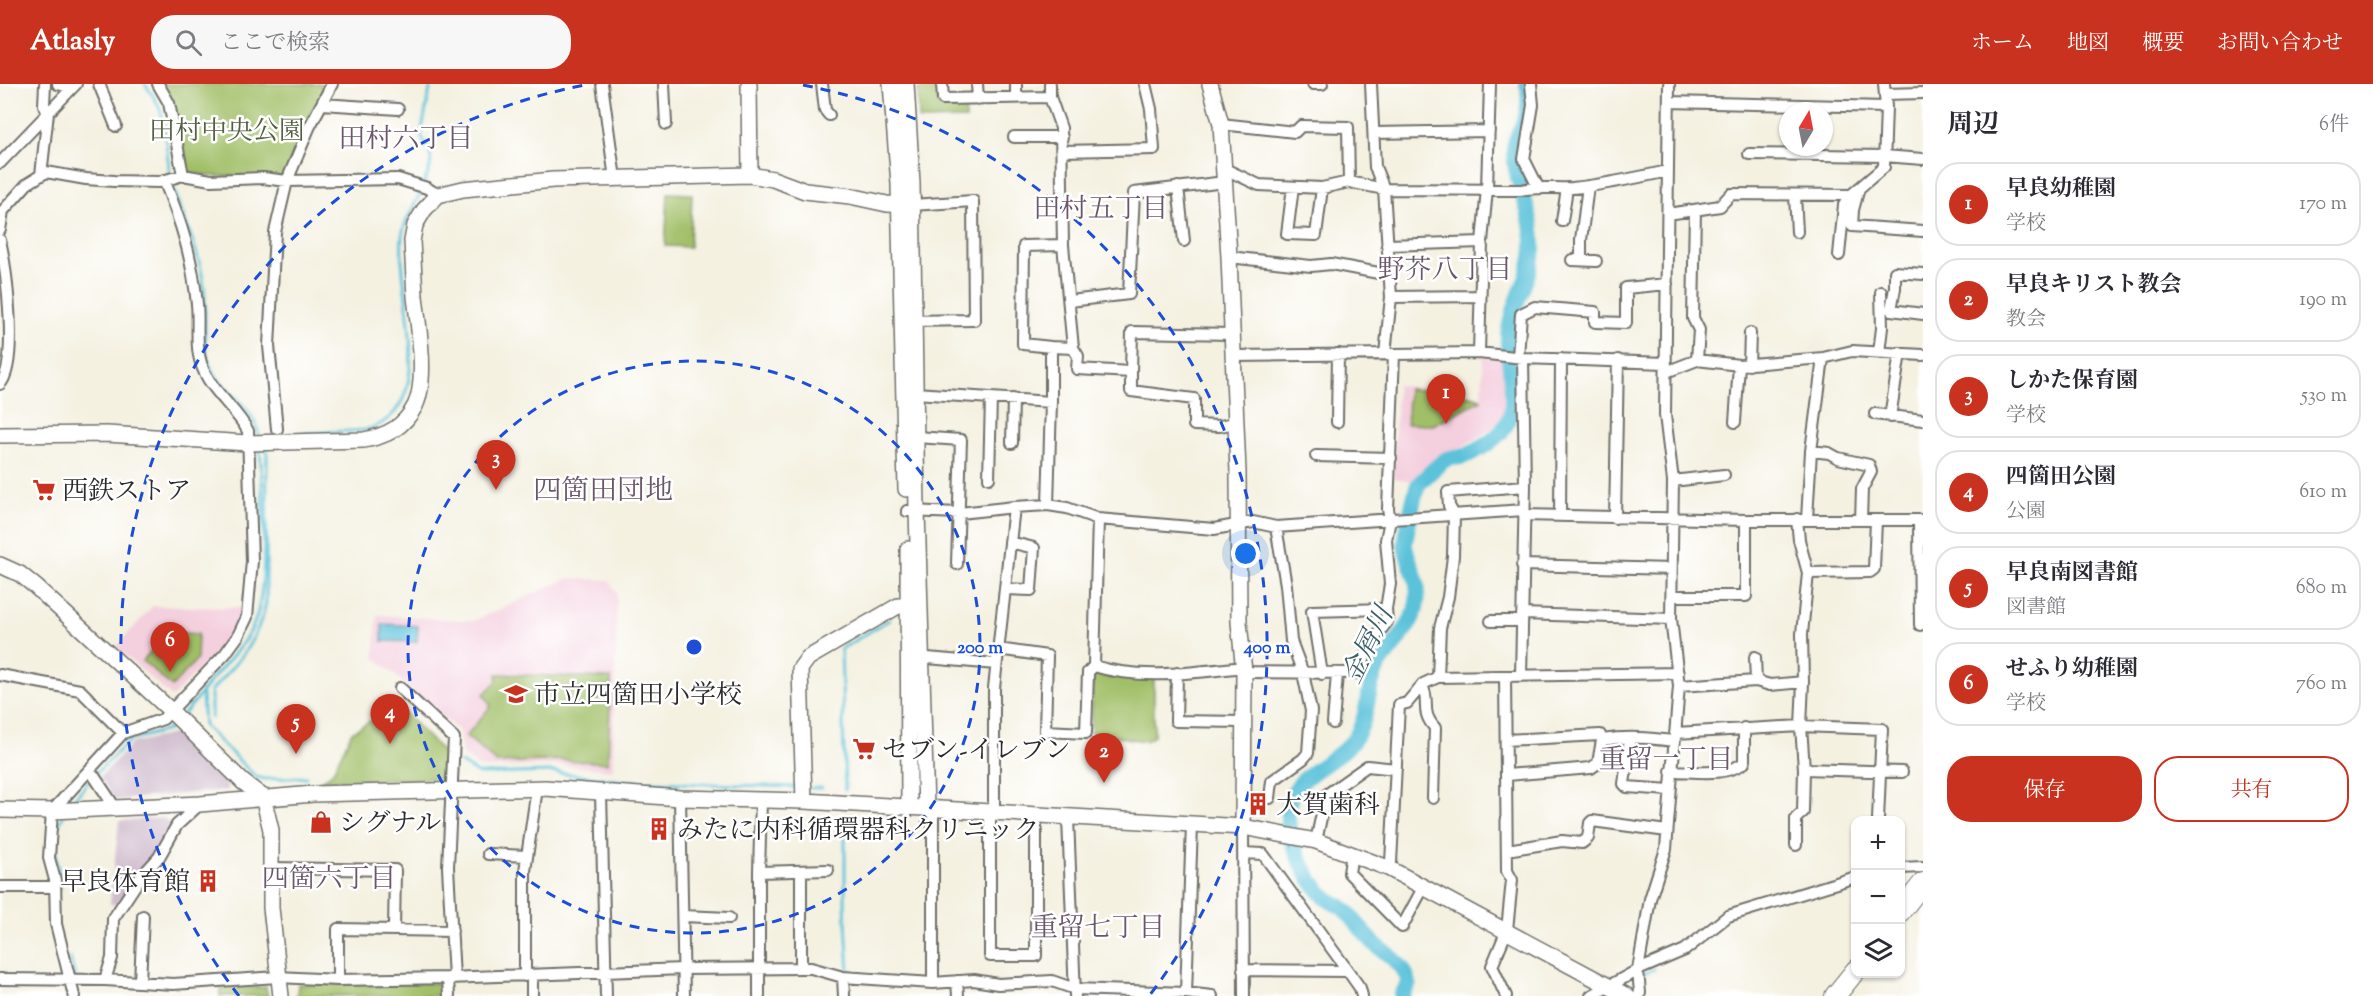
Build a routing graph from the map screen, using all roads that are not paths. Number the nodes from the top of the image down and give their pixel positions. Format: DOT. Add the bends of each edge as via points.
graph roads {
  1 [pos="45,84"];
  2 [pos="58,84"];
  3 [pos="99,84"];
  4 [pos="158,84"];
  5 [pos="332,84"];
  6 [pos="602,84"];
  7 [pos="664,84"];
  8 [pos="749,84"];
  9 [pos="822,84"];
  10 [pos="891,84"];
  11 [pos="906,84"];
  12 [pos="942,84"];
  13 [pos="977,84"];
  14 [pos="1016,84"];
  15 [pos="1050,84"];
  16 [pos="1145,84"];
  17 [pos="1210,84"];
  18 [pos="1312,84"];
  19 [pos="1322,84"];
  20 [pos="1371,84"];
  21 [pos="1490,84"];
  22 [pos="1531,84"];
  23 [pos="1669,84"];
  24 [pos="74,86"];
  25 [pos="1884,89"];
  26 [pos="1923,93"];
  27 [pos="1050,97"];
  28 [pos="1016,98"];
  29 [pos="978,99"];
  30 [pos="1669,102"];
  31 [pos="322,104"];
  32 [pos="1886,107"];
  33 [pos="398,109"];
  34 [pos="48,113"];
  35 [pos="829,115"];
  36 [pos="666,124"];
  37 [pos="1221,124"];
  38 [pos="116,126"];
  39 [pos="1489,131"];
  40 [pos="1374,133"];
  41 [pos="1014,137"];
  42 [pos="1062,137"];
  43 [pos="1062,151"];
  44 [pos="1749,154"];
  45 [pos="1884,156"];
  46 [pos="1923,159"];
  47 [pos="0,163"];
  48 [pos="1668,171"];
  49 [pos="41,175"];
  50 [pos="750,175"];
  51 [pos="1225,175"];
  52 [pos="180,176"];
  53 [pos="615,179"];
  54 [pos="165,180"];
  55 [pos="287,181"];
  56 [pos="1349,182"];
  57 [pos="1588,186"];
  58 [pos="1178,187"];
  59 [pos="1293,187"];
  60 [pos="1535,187"];
  61 [pos="1322,188"];
  62 [pos="1567,188"];
  63 [pos="428,189"];
  64 [pos="1384,189"];
  65 [pos="1487,189"];
  66 [pos="1855,192"];
  67 [pos="1796,195"];
  68 [pos="906,205"];
  69 [pos="1695,210"];
  70 [pos="1668,214"];
  71 [pos="1562,221"];
  72 [pos="0,230"];
  73 [pos="1923,231"];
  74 [pos="1797,232"];
  75 [pos="0,240"];
  76 [pos="1184,241"];
  77 [pos="1482,242"];
  78 [pos="1063,245"];
  79 [pos="1387,245"];
  80 [pos="1839,255"];
  81 [pos="1229,257"];
  82 [pos="2,259"];
  83 [pos="1596,261"];
  84 [pos="1923,274"];
  85 [pos="1389,275"];
  86 [pos="1667,284"];
  87 [pos="1881,292"];
  88 [pos="1480,296"];
  89 [pos="1391,297"];
  90 [pos="1070,301"];
  91 [pos="1923,314"];
  92 [pos="908,321"];
  93 [pos="1750,333"];
  94 [pos="1231,334"];
  95 [pos="1052,347"];
  96 [pos="1073,348"];
  97 [pos="1879,352"];
  98 [pos="1479,353"];
  99 [pos="1900,353"];
  100 [pos="1338,354"];
  101 [pos="1390,354"];
  102 [pos="1923,355"];
  103 [pos="1232,356"];
  104 [pos="1519,357"];
  105 [pos="1823,358"];
  106 [pos="1562,359"];
  107 [pos="1618,360"];
  108 [pos="1696,360"];
  109 [pos="1744,365"];
  110 [pos="1666,367"];
  111 [pos="1131,372"];
  112 [pos="0,384"];
  113 [pos="915,393"];
  114 [pos="991,398"];
  115 [pos="1013,399"];
  116 [pos="1051,402"];
  117 [pos="1875,414"];
  118 [pos="1890,417"];
  119 [pos="1923,420"];
  120 [pos="1337,422"];
  121 [pos="1736,422"];
  122 [pos="1235,423"];
  123 [pos="0,435"];
  124 [pos="916,437"];
  125 [pos="275,438"];
  126 [pos="250,443"];
  127 [pos="1012,443"];
  128 [pos="1811,452"];
  129 [pos="1316,456"];
  130 [pos="1391,458"];
  131 [pos="1724,475"];
  132 [pos="988,478"];
  133 [pos="1673,481"];
  134 [pos="1525,486"];
  135 [pos="1048,505"];
  136 [pos="1014,507"];
  137 [pos="912,511"];
  138 [pos="960,513"];
  139 [pos="1524,513"];
  140 [pos="1454,515"];
  141 [pos="1560,516"];
  142 [pos="1615,518"];
  143 [pos="1098,519"];
  144 [pos="1390,519"];
  145 [pos="1671,519"];
  146 [pos="1802,519"];
  147 [pos="1861,519"];
  148 [pos="1746,520"];
  149 [pos="1876,520"];
  150 [pos="1921,520"];
  151 [pos="1239,524"];
  152 [pos="1276,527"];
  153 [pos="1010,542"];
  154 [pos="957,564"];
  155 [pos="0,565"];
  156 [pos="1522,565"];
  157 [pos="1671,569"];
  158 [pos="1808,573"];
  159 [pos="1005,589"];
  160 [pos="1672,596"];
  161 [pos="908,606"];
  162 [pos="1386,609"];
  163 [pos="1522,618"];
  164 [pos="1671,619"];
  165 [pos="1491,621"];
  166 [pos="1920,625"];
  167 [pos="998,650"];
  168 [pos="915,657"];
  169 [pos="1755,657"];
  170 [pos="996,664"];
  171 [pos="1094,666"];
  172 [pos="1244,670"];
  173 [pos="1304,673"];
  174 [pos="1678,673"];
  175 [pos="1177,674"];
  176 [pos="1322,674"];
  177 [pos="1337,674"];
  178 [pos="0,675"];
  179 [pos="1505,676"];
  180 [pos="1521,676"];
  181 [pos="1438,677"];
  182 [pos="1756,681"];
  183 [pos="1803,682"];
  184 [pos="1422,686"];
  185 [pos="1679,686"];
  186 [pos="400,688"];
  187 [pos="177,717"];
  188 [pos="1244,722"];
  189 [pos="1333,723"];
  190 [pos="1801,726"];
  191 [pos="1744,728"];
  192 [pos="123,733"];
  193 [pos="1674,737"];
  194 [pos="1630,738"];
  195 [pos="1506,740"];
  196 [pos="1602,740"];
  197 [pos="1396,769"];
  198 [pos="1804,769"];
  199 [pos="1671,771"];
  200 [pos="1881,771"];
  201 [pos="1902,771"];
  202 [pos="93,774"];
  203 [pos="1507,775"];
  204 [pos="537,788"];
  205 [pos="1670,790"];
  206 [pos="452,791"];
  207 [pos="601,793"];
  208 [pos="263,797"];
  209 [pos="680,798"];
  210 [pos="1270,798"];
  211 [pos="1433,798"];
  212 [pos="761,800"];
  213 [pos="804,801"];
  214 [pos="200,804"];
  215 [pos="112,808"];
  216 [pos="909,808"];
  217 [pos="929,809"];
  218 [pos="0,810"];
  219 [pos="61,811"];
  220 [pos="992,813"];
  221 [pos="1036,816"];
  222 [pos="1878,816"];
  223 [pos="1068,818"];
  224 [pos="1192,825"];
  225 [pos="1243,827"];
  226 [pos="1667,831"];
  227 [pos="1309,840"];
  228 [pos="1796,845"];
  229 [pos="1507,850"];
  230 [pos="1243,853"];
  231 [pos="1352,853"];
  232 [pos="488,854"];
  233 [pos="526,856"];
  234 [pos="1923,867"];
  235 [pos="272,868"];
  236 [pos="1388,868"];
  237 [pos="1905,868"];
  238 [pos="828,870"];
  239 [pos="801,871"];
  240 [pos="759,872"];
  241 [pos="1851,879"];
  242 [pos="0,887"];
  243 [pos="55,887"];
  244 [pos="1423,888"];
  245 [pos="1920,894"];
  246 [pos="1905,908"];
  247 [pos="143,916"];
  248 [pos="683,916"];
  249 [pos="729,918"];
  250 [pos="394,930"];
  251 [pos="1507,930"];
  252 [pos="452,931"];
  253 [pos="801,968"];
  254 [pos="683,969"];
  255 [pos="759,969"];
  256 [pos="1244,970"];
  257 [pos="1638,970"];
  258 [pos="1348,971"];
  259 [pos="605,972"];
  260 [pos="528,976"];
  261 [pos="843,976"];
  262 [pos="1851,976"];
  263 [pos="278,977"];
  264 [pos="451,978"];
  265 [pos="0,979"];
  266 [pos="70,980"];
  267 [pos="105,980"];
  268 [pos="338,980"];
  269 [pos="957,981"];
  270 [pos="140,982"];
  271 [pos="933,983"];
  272 [pos="1608,986"];
  273 [pos="1075,992"];
  274 [pos="1186,993"];
  275 [pos="74,996"];
  276 [pos="281,996"];
  277 [pos="449,996"];
  278 [pos="531,996"];
  279 [pos="606,996"];
  280 [pos="684,996"];
  281 [pos="759,996"];
  282 [pos="844,996"];
  283 [pos="958,996"];
  284 [pos="1212,996"];
  285 [pos="1244,996"];
  286 [pos="1362,996"];
  287 [pos="1506,996"];
  288 [pos="1591,996"];
  289 [pos="1627,996"];
  290 [pos="1638,996"];
  291 [pos="1835,996"];
  1 -- 34 [label="street" via="44,105"];
  2 -- 24 [label="street"];
  3 -- 38 [label="street"];
  4 -- 52 [label="street" via="169,103"];
  5 -- 31 [label="street"];
  6 -- 53 [label="street"];
  7 -- 36 [label="street"];
  8 -- 50 [label="street"];
  9 -- 35 [label="street"];
  10 -- 68 [label="street"];
  11 -- 68 [label="street"];
  12 -- 29 [label="street" via="943,99"];
  13 -- 29 [label="street"];
  14 -- 28 [label="street"];
  15 -- 27 [label="street"];
  16 -- 43 [label="street" via="1154,149"];
  17 -- 37 [label="street"];
  18 -- 19 [label="street"];
  20 -- 40 [label="street"];
  21 -- 39 [label="street"];
  22 -- 60 [label="street" via="1533,105 1524,159"];
  23 -- 30 [label="street"];
  24 -- 34 [label="street"];
  25 -- 26 [label="street"];
  25 -- 32 [label="street"];
  27 -- 28 [label="street"];
  27 -- 42 [label="street"];
  28 -- 29 [label="street"];
  30 -- 32 [label="street"];
  30 -- 48 [label="street"];
  31 -- 33 [label="street"];
  31 -- 55 [label="street"];
  32 -- 45 [label="street"];
  34 -- 47 [label="street"];
  34 -- 49 [label="street"];
  37 -- 51 [label="street"];
  37 -- 56 [label="street" via="1295,132 1301,126 1348,127"];
  39 -- 40 [label="street"];
  39 -- 65 [label="street"];
  40 -- 64 [label="street" via="1375,167"];
  41 -- 42 [label="street"];
  42 -- 43 [label="street"];
  43 -- 78 [label="street"];
  44 -- 45 [label="street"];
  45 -- 46 [label="street"];
  45 -- 66 [label="street" via="1884,166"];
  48 -- 57 [label="street"];
  48 -- 70 [label="street"];
  49 -- 54 [label="street" via="46,172 86,180"];
  49 -- 72 [label="street" via="27,184 3,211"];
  50 -- 53 [label="street"];
  50 -- 68 [label="street" via="805,191"];
  51 -- 58 [label="street"];
  51 -- 59 [label="street" via="1259,185"];
  51 -- 81 [label="street"];
  52 -- 54 [label="street"];
  52 -- 55 [label="street"];
  53 -- 63 [label="street"];
  54 -- 126 [label="street" via="182,224 194,277 200,362 243,422"];
  55 -- 63 [label="street" via="398,179"];
  55 -- 125 [label="street" via="275,232 269,346"];
  56 -- 61 [label="street"];
  56 -- 64 [label="street"];
  57 -- 62 [label="street"];
  57 -- 83 [label="street" via="1576,260"];
  58 -- 76 [label="street"];
  58 -- 90 [label="street" via="1134,192 1129,294"];
  59 -- 61 [label="street"];
  59 -- 61 [label="street" via="1287,234 1316,236"];
  60 -- 62 [label="street"];
  60 -- 65 [label="street"];
  62 -- 71 [label="street"];
  63 -- 125 [label="street" via="412,241 421,359 416,404 397,429 382,437"];
  64 -- 65 [label="street"];
  64 -- 79 [label="street"];
  65 -- 77 [label="street"];
  66 -- 67 [label="street"];
  66 -- 73 [label="street" via="1852,226"];
  66 -- 80 [label="street" via="1844,205"];
  67 -- 69 [label="street" via="1731,194 1720,206"];
  67 -- 74 [label="street"];
  68 -- 92 [label="street"];
  68 -- 92 [label="street" via="973,201 974,321"];
  69 -- 70 [label="street"];
  69 -- 108 [label="street" via="1693,318 1699,330"];
  70 -- 86 [label="street"];
  75 -- 82 [label="street"];
  77 -- 79 [label="street"];
  77 -- 88 [label="street"];
  78 -- 90 [label="street"];
  78 -- 95 [label="street" via="1024,246 1023,344"];
  79 -- 85 [label="street"];
  81 -- 85 [label="street" via="1311,266 1331,264"];
  81 -- 94 [label="street"];
  82 -- 112 [label="street" via="7,275 9,363"];
  84 -- 91 [label="street" via="1895,272 1891,310"];
  85 -- 89 [label="street"];
  86 -- 104 [label="street" via="1626,288 1626,323 1595,322 1595,312 1535,307 1521,314"];
  86 -- 110 [label="street"];
  87 -- 97 [label="street"];
  88 -- 89 [label="street"];
  88 -- 98 [label="street"];
  89 -- 101 [label="street"];
  90 -- 96 [label="street"];
  92 -- 113 [label="street"];
  92 -- 137 [label="street"];
  93 -- 109 [label="street"];
  94 -- 103 [label="street"];
  94 -- 111 [label="street" via="1132,332"];
  95 -- 96 [label="street"];
  95 -- 116 [label="street"];
  96 -- 111 [label="street" via="1078,356 1077,369"];
  97 -- 99 [label="street"];
  97 -- 105 [label="street" via="1852,351"];
  98 -- 101 [label="street"];
  98 -- 104 [label="street"];
  99 -- 102 [label="street"];
  99 -- 118 [label="street"];
  100 -- 101 [label="street"];
  100 -- 103 [label="street"];
  100 -- 120 [label="street"];
  101 -- 130 [label="street"];
  103 -- 122 [label="street"];
  104 -- 106 [label="street"];
  104 -- 134 [label="street"];
  105 -- 109 [label="street"];
  105 -- 128 [label="street"];
  106 -- 107 [label="street"];
  106 -- 141 [label="street"];
  107 -- 110 [label="street"];
  107 -- 142 [label="street"];
  108 -- 109 [label="street"];
  108 -- 110 [label="street"];
  109 -- 121 [label="street"];
  110 -- 133 [label="street" via="1665,415"];
  111 -- 122 [label="street" via="1131,391 1194,399 1194,425"];
  113 -- 114 [label="street"];
  113 -- 124 [label="street"];
  114 -- 115 [label="street"];
  114 -- 132 [label="street"];
  115 -- 116 [label="street"];
  115 -- 127 [label="street"];
  116 -- 135 [label="street"];
  117 -- 118 [label="street"];
  118 -- 119 [label="street"];
  122 -- 151 [label="street"];
  123 -- 126 [label="street" via="107,434"];
  124 -- 137 [label="street"];
  124 -- 138 [label="street" via="961,440"];
  125 -- 126 [label="street"];
  126 -- 187 [label="street" via="252,561 247,617 225,654"];
  128 -- 146 [label="street"];
  128 -- 147 [label="street" via="1869,465 1871,472 1862,489"];
  129 -- 130 [label="street"];
  130 -- 144 [label="street"];
  131 -- 133 [label="street"];
  133 -- 145 [label="street"];
  134 -- 139 [label="street"];
  134 -- 140 [label="street" via="1448,492"];
  135 -- 136 [label="street"];
  135 -- 143 [label="street"];
  136 -- 138 [label="street"];
  136 -- 153 [label="street"];
  137 -- 138 [label="street"];
  137 -- 161 [label="street"];
  137 -- 168 [label="street"];
  138 -- 154 [label="street"];
  139 -- 140 [label="street"];
  139 -- 141 [label="street"];
  139 -- 156 [label="street"];
  140 -- 144 [label="street"];
  140 -- 181 [label="street" via="1453,556 1440,628"];
  141 -- 142 [label="street"];
  142 -- 145 [label="street"];
  143 -- 151 [label="street" via="1214,528"];
  143 -- 171 [label="street"];
  144 -- 152 [label="street"];
  144 -- 162 [label="street" via="1386,540 1390,584"];
  145 -- 148 [label="street"];
  145 -- 157 [label="street"];
  146 -- 147 [label="street"];
  146 -- 148 [label="street"];
  146 -- 158 [label="street" via="1799,540"];
  147 -- 149 [label="street"];
  148 -- 160 [label="street" via="1746,596"];
  149 -- 150 [label="street"];
  149 -- 158 [label="street" via="1874,569"];
  150 -- 166 [label="street"];
  151 -- 152 [label="street" via="1253,522"];
  151 -- 172 [label="street" via="1239,622"];
  152 -- 173 [label="street" via="1291,641"];
  153 -- 159 [label="street"];
  153 -- 159 [label="street" via="1034,548 1031,590"];
  155 -- 187 [label="street" via="36,587"];
  156 -- 157 [label="street"];
  156 -- 163 [label="street"];
  157 -- 160 [label="street"];
  158 -- 183 [label="street" via="1802,634"];
  159 -- 167 [label="street"];
  160 -- 164 [label="street"];
  161 -- 168 [label="street"];
  161 -- 213 [label="street" via="898,606 808,658 800,669"];
  162 -- 176 [label="street" via="1312,611"];
  162 -- 177 [label="street" via="1387,622 1370,644 1359,673"];
  163 -- 164 [label="street"];
  163 -- 165 [label="street"];
  163 -- 180 [label="street"];
  164 -- 174 [label="street"];
  167 -- 170 [label="street"];
  167 -- 171 [label="street" via="1047,656 1045,730 1086,733 1088,672"];
  168 -- 170 [label="street"];
  168 -- 216 [label="street"];
  168 -- 217 [label="street"];
  169 -- 182 [label="street"];
  170 -- 220 [label="street"];
  171 -- 175 [label="street" via="1149,675"];
  172 -- 173 [label="street"];
  172 -- 175 [label="street"];
  172 -- 188 [label="street"];
  173 -- 176 [label="street"];
  173 -- 210 [label="street" via="1311,711 1308,753 1272,781"];
  174 -- 180 [label="street"];
  174 -- 185 [label="street"];
  175 -- 188 [label="street" via="1176,721"];
  176 -- 177 [label="street"];
  177 -- 189 [label="street"];
  178 -- 192 [label="street" via="80,690"];
  179 -- 180 [label="street"];
  179 -- 181 [label="street"];
  179 -- 195 [label="street"];
  181 -- 184 [label="street"];
  182 -- 183 [label="street" via="1770,685"];
  182 -- 185 [label="street"];
  183 -- 190 [label="street"];
  184 -- 197 [label="street" via="1407,704 1399,705"];
  184 -- 211 [label="street" via="1426,718 1435,728"];
  185 -- 193 [label="street"];
  186 -- 206 [label="street" via="454,738"];
  187 -- 192 [label="street"];
  187 -- 208 [label="street"];
  188 -- 225 [label="street"];
  190 -- 191 [label="street"];
  190 -- 198 [label="street"];
  190 -- 200 [label="street" via="1882,729"];
  191 -- 193 [label="street"];
  191 -- 199 [label="street" via="1744,763 1737,768 1723,772"];
  192 -- 202 [label="street"];
  193 -- 194 [label="street"];
  193 -- 199 [label="street"];
  194 -- 196 [label="street"];
  194 -- 205 [label="street" via="1624,784"];
  195 -- 196 [label="street" via="1600,735"];
  195 -- 203 [label="street"];
  196 -- 203 [label="street" via="1598,763 1591,768"];
  197 -- 227 [label="street" via="1367,766 1326,795"];
  197 -- 236 [label="street"];
  198 -- 200 [label="street"];
  198 -- 228 [label="street" via="1803,812 1796,818"];
  199 -- 205 [label="street"];
  200 -- 201 [label="street"];
  200 -- 222 [label="street"];
  202 -- 215 [label="street"];
  202 -- 219 [label="street"];
  203 -- 229 [label="street"];
  204 -- 206 [label="street"];
  204 -- 207 [label="street"];
  204 -- 233 [label="street"];
  205 -- 226 [label="street"];
  206 -- 208 [label="street"];
  206 -- 252 [label="street" via="448,867"];
  207 -- 209 [label="street"];
  207 -- 259 [label="street"];
  208 -- 214 [label="street"];
  208 -- 235 [label="street" via="271,830"];
  209 -- 212 [label="street"];
  209 -- 248 [label="street"];
  212 -- 213 [label="street"];
  212 -- 240 [label="street"];
  213 -- 216 [label="street"];
  214 -- 215 [label="street"];
  214 -- 267 [label="street" via="177,825 159,858 140,878 113,920 112,958"];
  215 -- 219 [label="street"];
  216 -- 217 [label="street"];
  217 -- 220 [label="street"];
  217 -- 271 [label="street"];
  218 -- 219 [label="street"];
  219 -- 243 [label="street" via="49,858"];
  220 -- 221 [label="street"];
  220 -- 221 [label="street" via="990,956 1036,956"];
  221 -- 223 [label="street"];
  223 -- 224 [label="street"];
  223 -- 273 [label="street"];
  224 -- 225 [label="street"];
  224 -- 274 [label="street"];
  225 -- 227 [label="street"];
  225 -- 230 [label="street"];
  226 -- 229 [label="street" via="1592,820 1588,838 1582,843 1562,841"];
  226 -- 257 [label="street"];
  227 -- 231 [label="street"];
  229 -- 251 [label="street" via="1507,871 1512,880"];
  230 -- 256 [label="street"];
  230 -- 258 [label="street" via="1263,854"];
  231 -- 236 [label="street"];
  231 -- 244 [label="street" via="1349,873 1402,927"];
  232 -- 233 [label="street"];
  233 -- 260 [label="street"];
  234 -- 237 [label="street"];
  235 -- 250 [label="street" via="395,870"];
  235 -- 263 [label="street" via="271,908"];
  236 -- 244 [label="street"];
  238 -- 239 [label="street"];
  239 -- 240 [label="street"];
  239 -- 253 [label="street"];
  240 -- 255 [label="street"];
  241 -- 257 [label="street" via="1728,916 1685,950"];
  242 -- 243 [label="street"];
  243 -- 266 [label="street" via="56,924"];
  244 -- 251 [label="street"];
  245 -- 246 [label="highway"];
  247 -- 270 [label="street"];
  248 -- 249 [label="street"];
  248 -- 254 [label="street"];
  250 -- 252 [label="street"];
  250 -- 268 [label="street" via="338,929"];
  251 -- 272 [label="street"];
  251 -- 287 [label="street" via="1492,966"];
  252 -- 264 [label="street"];
  253 -- 255 [label="street"];
  253 -- 261 [label="street"];
  254 -- 255 [label="street"];
  254 -- 259 [label="street"];
  254 -- 280 [label="street"];
  255 -- 281 [label="street"];
  256 -- 258 [label="street"];
  256 -- 285 [label="street"];
  257 -- 272 [label="street"];
  257 -- 290 [label="street"];
  258 -- 286 [label="street"];
  259 -- 260 [label="street"];
  259 -- 279 [label="street"];
  260 -- 264 [label="street"];
  260 -- 278 [label="street"];
  261 -- 271 [label="street"];
  261 -- 282 [label="street"];
  262 -- 291 [label="highway"];
  263 -- 268 [label="street"];
  263 -- 270 [label="street" via="173,984"];
  263 -- 276 [label="street"];
  264 -- 268 [label="street"];
  264 -- 277 [label="street"];
  265 -- 266 [label="street"];
  266 -- 267 [label="street"];
  266 -- 275 [label="street"];
  267 -- 270 [label="street"];
  269 -- 271 [label="street"];
  269 -- 273 [label="street" via="1052,981"];
  269 -- 283 [label="street"];
  272 -- 288 [label="street"];
  272 -- 289 [label="street"];
  273 -- 274 [label="street"];
  274 -- 284 [label="street"];
}
